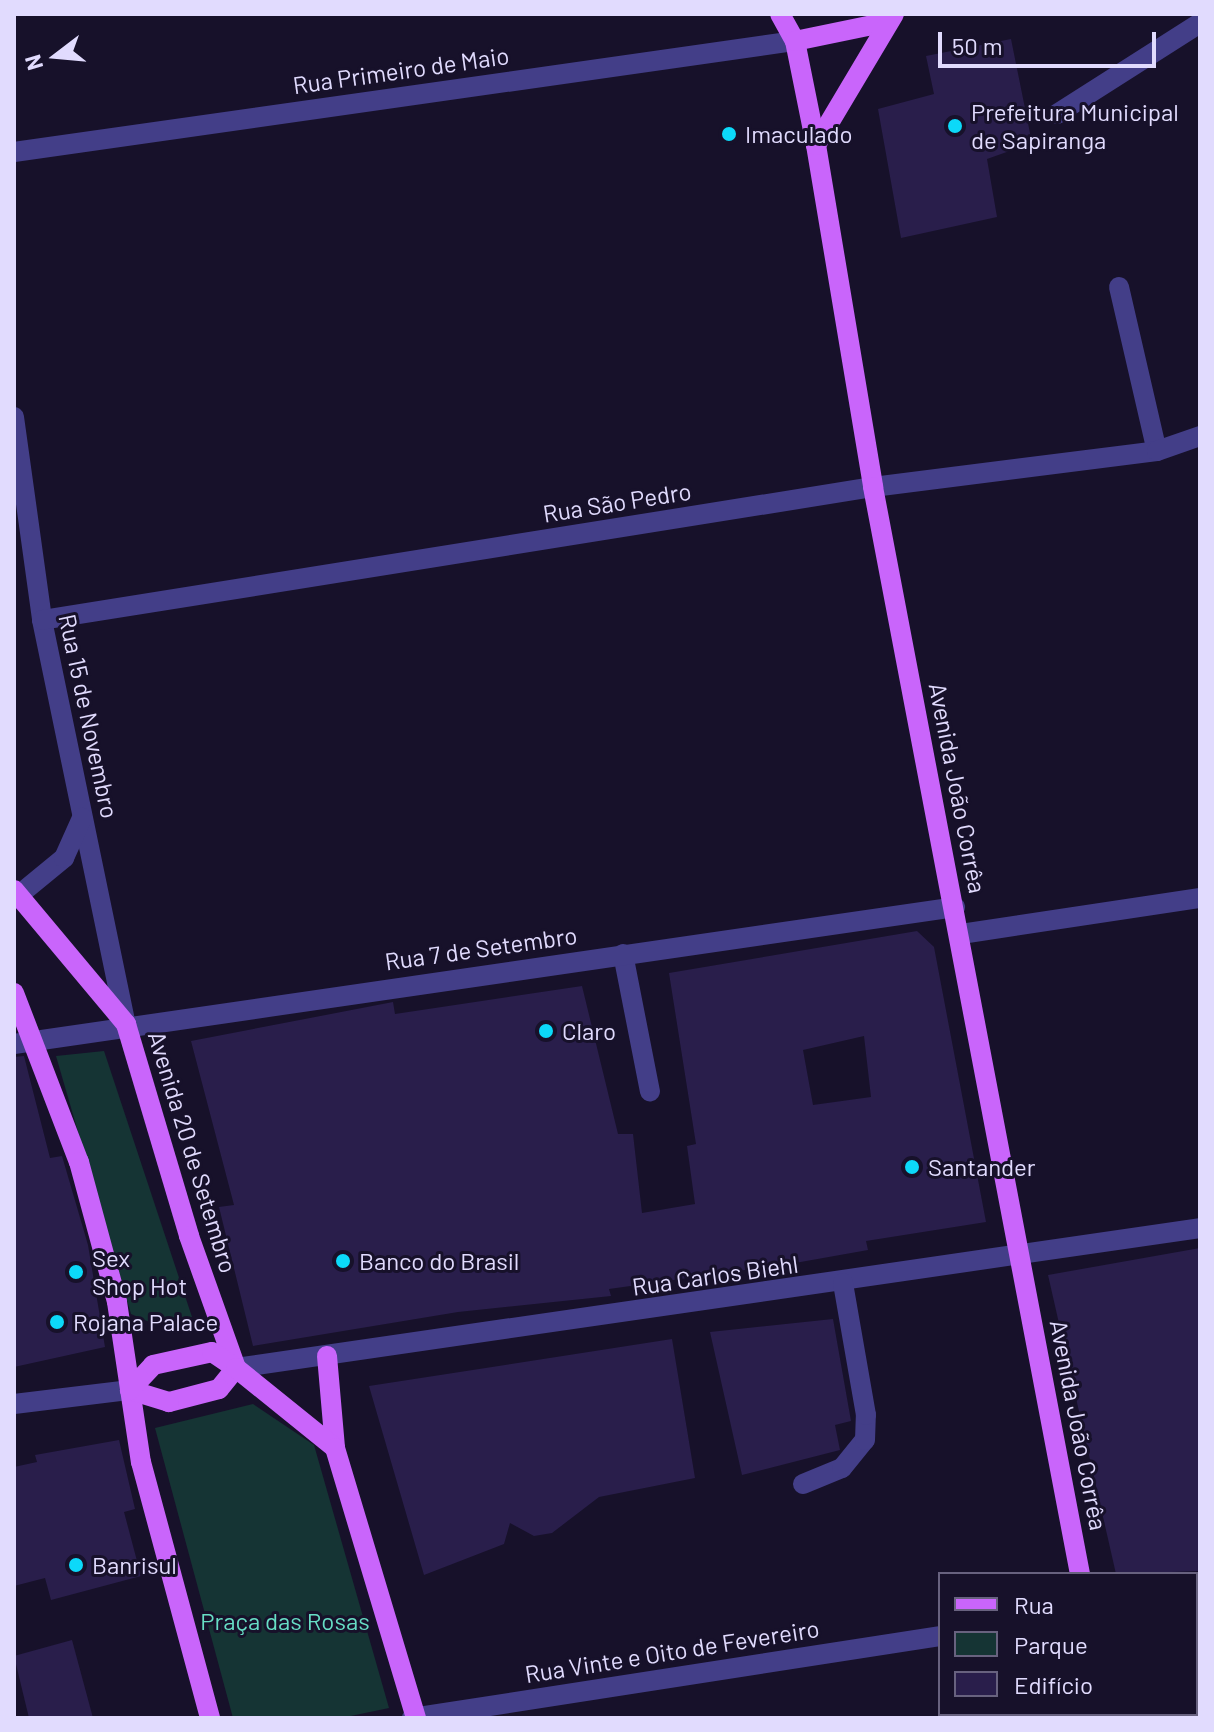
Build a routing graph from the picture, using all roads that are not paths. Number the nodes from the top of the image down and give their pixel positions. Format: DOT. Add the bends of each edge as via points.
graph roads {
  1 [pos="780,14"];
  2 [pos="890,18"];
  3 [pos="1200,23"];
  4 [pos="795,41"];
  5 [pos="1057,114"];
  6 [pos="816,145"];
  7 [pos="14,152"];
  8 [pos="1119,287"];
  9 [pos="14,417"];
  10 [pos="1200,436"];
  11 [pos="1157,451"];
  12 [pos="873,487"];
  13 [pos="42,620"];
  14 [pos="82,818"];
  15 [pos="15,895"];
  16 [pos="1200,898"];
  17 [pos="955,907"];
  18 [pos="961,934"];
  19 [pos="623,954"];
  20 [pos="14,993"];
  21 [pos="126,1024"];
  22 [pos="35,1040"];
  23 [pos="14,1044"];
  24 [pos="650,1091"];
  25 [pos="1200,1228"];
  26 [pos="1021,1258"];
  27 [pos="843,1283"];
  28 [pos="327,1356"];
  29 [pos="236,1368"];
  30 [pos="130,1390"];
  31 [pos="14,1404"];
  32 [pos="335,1448"];
  33 [pos="803,1484"];
  34 [pos="1080,1572"];
  35 [pos="938,1636"];
  36 [pos="210,1718"];
  37 [pos="414,1718"];
  1 -- 4 [label="main road, Avenida João Corrêa"];
  2 -- 4 [label="main road"];
  2 -- 6 [label="main road"];
  3 -- 5 [label="street"];
  4 -- 6 [label="main road, Avenida João Corrêa"];
  4 -- 7 [label="street, Rua Primeiro de Maio"];
  6 -- 12 [label="main road, Avenida João Corrêa"];
  8 -- 11 [label="street"];
  9 -- 13 [label="street, Rua 15 de Novembro"];
  10 -- 11 [label="street, Rua São Pedro"];
  11 -- 12 [label="street, Rua São Pedro"];
  12 -- 13 [label="street, Rua São Pedro"];
  12 -- 17 [label="main road, Avenida João Corrêa"];
  13 -- 14 [label="street, Rua 15 de Novembro"];
  14 -- 15 [label="street" via="64,858"];
  14 -- 21 [label="street, Rua 15 de Novembro"];
  15 -- 21 [label="main road, Avenida 20 de Setembro"];
  16 -- 18 [label="street"];
  17 -- 18 [label="main road, Avenida João Corrêa"];
  17 -- 19 [label="street, Rua 7 de Setembro"];
  18 -- 26 [label="main road, Avenida João Corrêa"];
  19 -- 21 [label="street, Rua 7 de Setembro"];
  19 -- 24 [label="street"];
  20 -- 22 [label="main road"];
  21 -- 22 [label="street, Rua 7 de Setembro"];
  21 -- 29 [label="main road, Avenida 20 de Setembro" via="189,1236"];
  22 -- 23 [label="street, Rua 7 de Setembro"];
  22 -- 30 [label="main road" via="98,1232"];
  25 -- 26 [label="street, Rua Carlos Biehl"];
  26 -- 27 [label="street, Rua Carlos Biehl"];
  26 -- 34 [label="main road, Avenida João Corrêa"];
  27 -- 28 [label="street, Rua Carlos Biehl"];
  27 -- 33 [label="street" via="866,1415 865,1440 842,1468"];
  28 -- 29 [label="street, Rua Carlos Biehl"];
  28 -- 32 [label="main road"];
  29 -- 30 [label="main road" via="219,1389 169,1402"];
  29 -- 30 [label="main road" via="212,1352 153,1365"];
  29 -- 32 [label="main road"];
  30 -- 31 [label="street"];
  30 -- 36 [label="main road" via="141,1462"];
  32 -- 37 [label="main road"];
  35 -- 37 [label="street, Rua Vinte e Oito de Fevereiro"];
}
